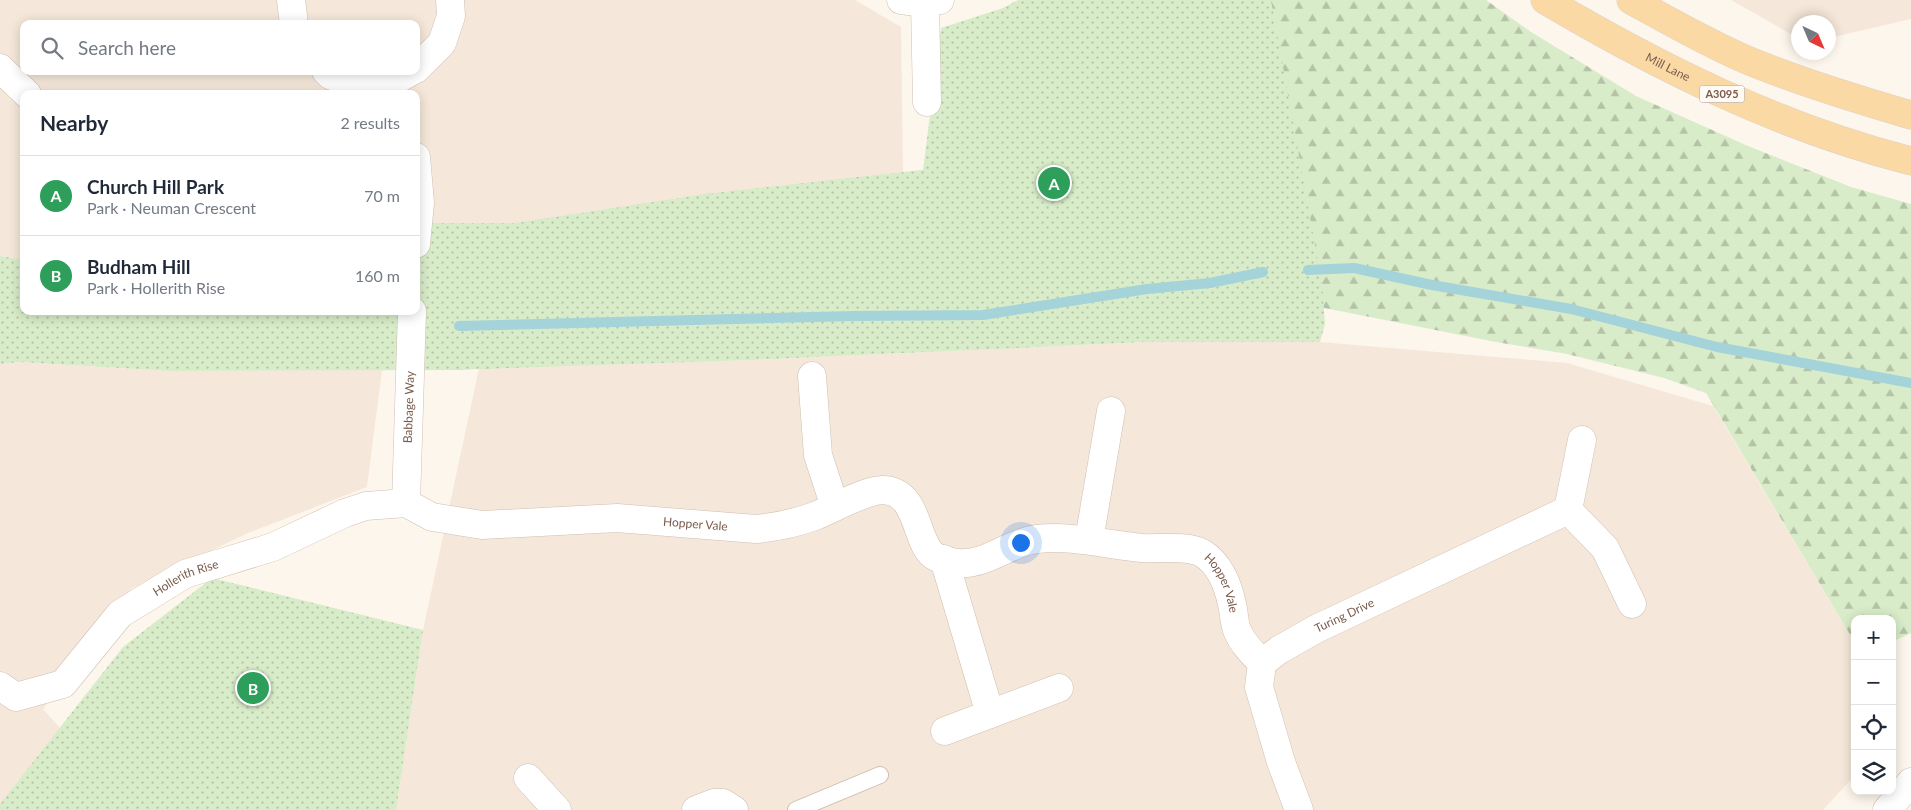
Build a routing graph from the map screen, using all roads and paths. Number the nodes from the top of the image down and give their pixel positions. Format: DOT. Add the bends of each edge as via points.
graph roads {
  1 [pos="291,0"];
  2 [pos="450,0"];
  3 [pos="1545,0"];
  4 [pos="1631,0"];
  5 [pos="922,1"];
  6 [pos="294,20"];
  7 [pos="420,65"];
  8 [pos="0,68"];
  9 [pos="330,75"];
  10 [pos="401,82"];
  11 [pos="24,90"];
  12 [pos="927,102"];
  13 [pos="1911,115"];
  14 [pos="1911,161"];
  15 [pos="412,315"];
  16 [pos="812,376"];
  17 [pos="1111,411"];
  18 [pos="1582,440"];
  19 [pos="406,503"];
  20 [pos="834,508"];
  21 [pos="1568,510"];
  22 [pos="1089,540"];
  23 [pos="944,559"];
  24 [pos="1632,604"];
  25 [pos="1262,663"];
  26 [pos="0,686"];
  27 [pos="1059,688"];
  28 [pos="990,714"];
  29 [pos="945,731"];
  30 [pos="880,775"];
  31 [pos="528,778"];
  32 [pos="1911,782"];
  33 [pos="557,810"];
  34 [pos="696,810"];
  35 [pos="734,810"];
  36 [pos="796,810"];
  37 [pos="1299,810"];
  38 [pos="1887,810"];
  1 -- 6 [label="street"];
  2 -- 7 [label="street" via="451,16 442,43"];
  3 -- 14 [label="main road, Mill Lane / A3095" via="1632,50 1726,96 1825,136"];
  4 -- 13 [label="main road" via="1747,60"];
  5 -- 12 [label="street"];
  8 -- 11 [label="street"];
  9 -- 10 [label="street" via="363,87"];
  15 -- 19 [label="street, Babbage Way"];
  16 -- 20 [label="street" via="818,455"];
  17 -- 22 [label="street"];
  18 -- 21 [label="street"];
  19 -- 20 [label="street, Hopper Vale" via="432,517 482,525 617,518 756,529 776,527"];
  19 -- 26 [label="street, Hollerith Rise" via="366,506 273,547 185,574 120,614 63,684 16,697"];
  20 -- 23 [label="street, Hopper Vale" via="872,492 883,490 898,495 913,514 928,549 934,557"];
  21 -- 24 [label="street" via="1605,548"];
  21 -- 25 [label="street, Turing Drive" via="1316,629"];
  22 -- 23 [label="street, Hopper Vale" via="1036,539 974,562 958,563"];
  22 -- 25 [label="street, Hopper Vale" via="1142,548 1174,547 1201,553 1219,569 1237,630"];
  23 -- 28 [label="street"];
  25 -- 37 [label="street" via="1259,687"];
  27 -- 28 [label="street"];
  28 -- 29 [label="street"];
  30 -- 36 [label="lane"];
  31 -- 33 [label="street"];
  32 -- 38 [label="street"];
  34 -- 35 [label="street" via="714,803 723,803"];
}
